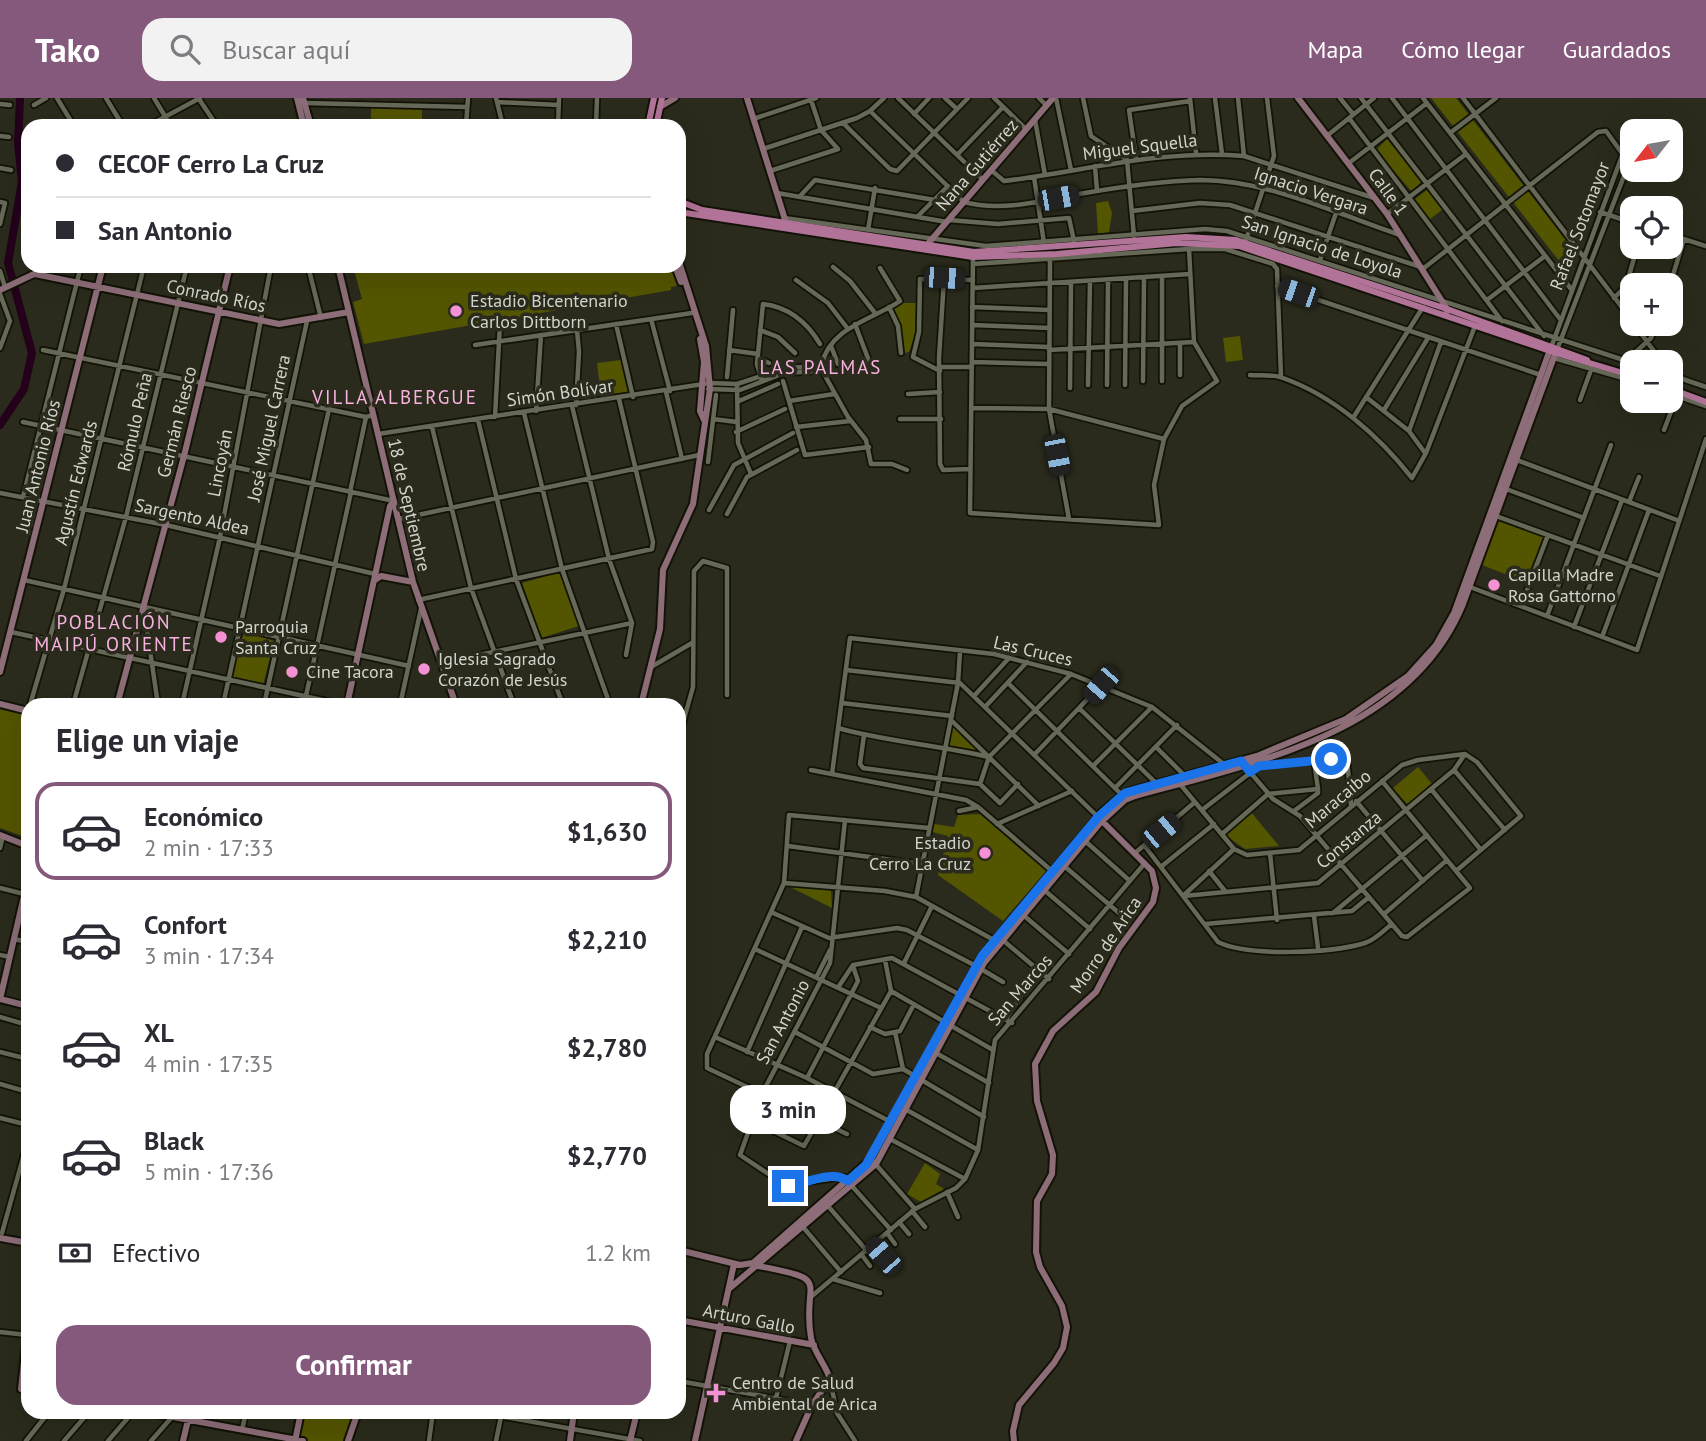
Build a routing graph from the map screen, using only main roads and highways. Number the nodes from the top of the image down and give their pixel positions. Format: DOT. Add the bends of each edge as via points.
graph roads {
  1 [pos="297,98"];
  2 [pos="654,98"];
  3 [pos="662,98"];
  4 [pos="675,98"];
  5 [pos="747,98"];
  6 [pos="1054,98"];
  7 [pos="1298,98"];
  8 [pos="304,101"];
  9 [pos="660,107"];
  10 [pos="302,119"];
  11 [pos="309,119"];
  12 [pos="650,119"];
  13 [pos="657,119"];
  14 [pos="686,204"];
  15 [pos="686,213"];
  16 [pos="786,222"];
  17 [pos="1245,245"];
  18 [pos="926,246"];
  19 [pos="101,273"];
  20 [pos="228,273"];
  21 [pos="340,273"];
  22 [pos="678,273"];
  23 [pos="683,273"];
  24 [pos="35,274"];
  25 [pos="98,287"];
  26 [pos="3,289"];
  27 [pos="219,311"];
  28 [pos="349,312"];
  29 [pos="1447,312"];
  30 [pos="1555,347"];
  31 [pos="1620,372"];
  32 [pos="708,386"];
  33 [pos="1683,396"];
  34 [pos="1706,403"];
  35 [pos="1514,459"];
  36 [pos="394,500"];
  37 [pos="376,577"];
  38 [pos="413,582"];
  39 [pos="1461,603"];
  40 [pos="0,672"];
  41 [pos="119,698"];
  42 [pos="348,698"];
  43 [pos="454,698"];
  44 [pos="643,698"];
  45 [pos="0,705"];
  46 [pos="21,710"];
  47 [pos="1245,766"];
  48 [pos="1181,779"];
  49 [pos="1100,819"];
  50 [pos="1,835"];
  51 [pos="21,843"];
  52 [pos="1062,864"];
  53 [pos="1042,888"];
  54 [pos="21,913"];
  55 [pos="1,987"];
  56 [pos="0,999"];
  57 [pos="21,1004"];
  58 [pos="948,1024"];
  59 [pos="918,1079"];
  60 [pos="873,1162"];
  61 [pos="850,1183"];
  62 [pos="1,1236"];
  63 [pos="21,1241"];
  64 [pos="686,1252"];
  65 [pos="758,1262"];
  66 [pos="734,1264"];
  67 [pos="730,1288"];
  68 [pos="686,1321"];
  69 [pos="721,1327"];
  70 [pos="814,1345"];
  71 [pos="188,1419"];
  72 [pos="200,1419"];
  73 [pos="300,1419"];
  74 [pos="356,1419"];
  75 [pos="573,1419"];
  76 [pos="635,1419"];
  77 [pos="298,1440"];
  78 [pos="630,1440"];
  79 [pos="183,1441"];
  80 [pos="348,1441"];
  81 [pos="570,1441"];
  82 [pos="695,1441"];
  83 [pos="796,1441"];
  84 [pos="1014,1441"];
  1 -- 10 [label="main road"];
  2 -- 12 [label="main road"];
  3 -- 9 [label="main road"];
  4 -- 9 [label="main road"];
  5 -- 16 [label="main road"];
  6 -- 18 [label="main road, Nana Gutiérrez"];
  7 -- 29 [label="main road, Calle 1" via="1387,214"];
  8 -- 11 [label="main road"];
  9 -- 13 [label="main road"];
  14 -- 16 [label="main road, San Ignacio de Loyola"];
  15 -- 16 [label="main road, San Ignacio de Loyola"];
  16 -- 18 [label="main road, San Ignacio de Loyola"];
  17 -- 18 [label="main road, San Ignacio de Loyola" via="1198,237 973,257"];
  17 -- 29 [label="main road, San Ignacio de Loyola"];
  17 -- 29 [label="main road, San Ignacio de Loyola"];
  19 -- 25 [label="main road, Juan Antonio Ríos"];
  20 -- 27 [label="main road, Germán Riesco"];
  21 -- 28 [label="main road, 18 de Septiembre"];
  22 -- 32 [label="main road" via="702,348"];
  23 -- 32 [label="main road" via="706,346"];
  24 -- 25 [label="main road, Conrado Ríos"];
  24 -- 26 [label="main road"];
  25 -- 27 [label="main road, Conrado Ríos"];
  25 -- 40 [label="main road, Juan Antonio Ríos"];
  27 -- 28 [label="main road, Conrado Ríos" via="283,324"];
  27 -- 41 [label="main road, Germán Riesco"];
  28 -- 36 [label="main road, 18 de Septiembre" via="370,416"];
  29 -- 30 [label="main road, San Ignacio de Loyola"];
  29 -- 30 [label="main road, San Ignacio de Loyola" via="1475,325"];
  30 -- 31 [label="main road, San Ignacio de Loyola"];
  30 -- 35 [label="main road, Rafael Sotomayor"];
  30 -- 35 [label="main road, Rafael Sotomayor" via="1541,375"];
  32 -- 44 [label="main road" via="700,411 704,419 691,510 661,578 660,629"];
  33 -- 34 [label="main road"];
  35 -- 39 [label="main road, Rafael Sotomayor"];
  35 -- 39 [label="main road, Rafael Sotomayor"];
  36 -- 37 [label="main road"];
  36 -- 38 [label="main road, 18 de Septiembre"];
  37 -- 38 [label="main road, Sargento Aldea"];
  37 -- 42 [label="main road"];
  38 -- 43 [label="main road, 18 de Septiembre"];
  39 -- 47 [label="main road, Rafael Sotomayor" via="1435,655 1397,693 1338,729"];
  45 -- 46 [label="main road"];
  47 -- 48 [label="main road, Rafael Sotomayor"];
  47 -- 48 [label="main road, Rafael Sotomayor" via="1225,765"];
  48 -- 49 [label="main road, Rafael Sotomayor" via="1128,799"];
  48 -- 49 [label="main road, Rafael Sotomayor" via="1122,795"];
  49 -- 52 [label="main road, Rafael Sotomayor"];
  49 -- 84 [label="main road, Morro de Arica" via="1156,879 1153,902 1119,948 1096,992 1053,1031 1035,1064 1037,1101 1054,1155 1052,1174 1037,1201 1036,1252 1068,1327 1054,1363 1019,1405"];
  50 -- 51 [label="main road"];
  52 -- 53 [label="main road, Rafael Sotomayor"];
  52 -- 53 [label="main road, Rafael Sotomayor"];
  53 -- 58 [label="main road, Rafael Sotomayor" via="978,968"];
  54 -- 55 [label="main road"];
  55 -- 56 [label="main road"];
  56 -- 57 [label="main road"];
  58 -- 59 [label="main road, Rafael Sotomayor"];
  58 -- 59 [label="main road, Rafael Sotomayor"];
  59 -- 60 [label="main road, Rafael Sotomayor"];
  59 -- 60 [label="main road, Rafael Sotomayor" via="890,1139"];
  60 -- 61 [label="main road, Rafael Sotomayor"];
  61 -- 65 [label="main road, Rafael Sotomayor"];
  61 -- 65 [label="main road, Rafael Sotomayor"];
  62 -- 63 [label="main road"];
  64 -- 66 [label="main road"];
  65 -- 66 [label="main road, Rafael Sotomayor"];
  65 -- 67 [label="main road, Rafael Sotomayor"];
  65 -- 70 [label="main road" via="807,1279"];
  66 -- 67 [label="main road"];
  67 -- 69 [label="main road"];
  68 -- 69 [label="main road, Arturo Gallo"];
  69 -- 70 [label="main road, Arturo Gallo"];
  69 -- 82 [label="main road"];
  70 -- 83 [label="main road" via="830,1379"];
  71 -- 79 [label="main road"];
  72 -- 77 [label="main road"];
  73 -- 77 [label="main road"];
  74 -- 80 [label="main road"];
  75 -- 81 [label="main road"];
  76 -- 78 [label="main road"];
}
